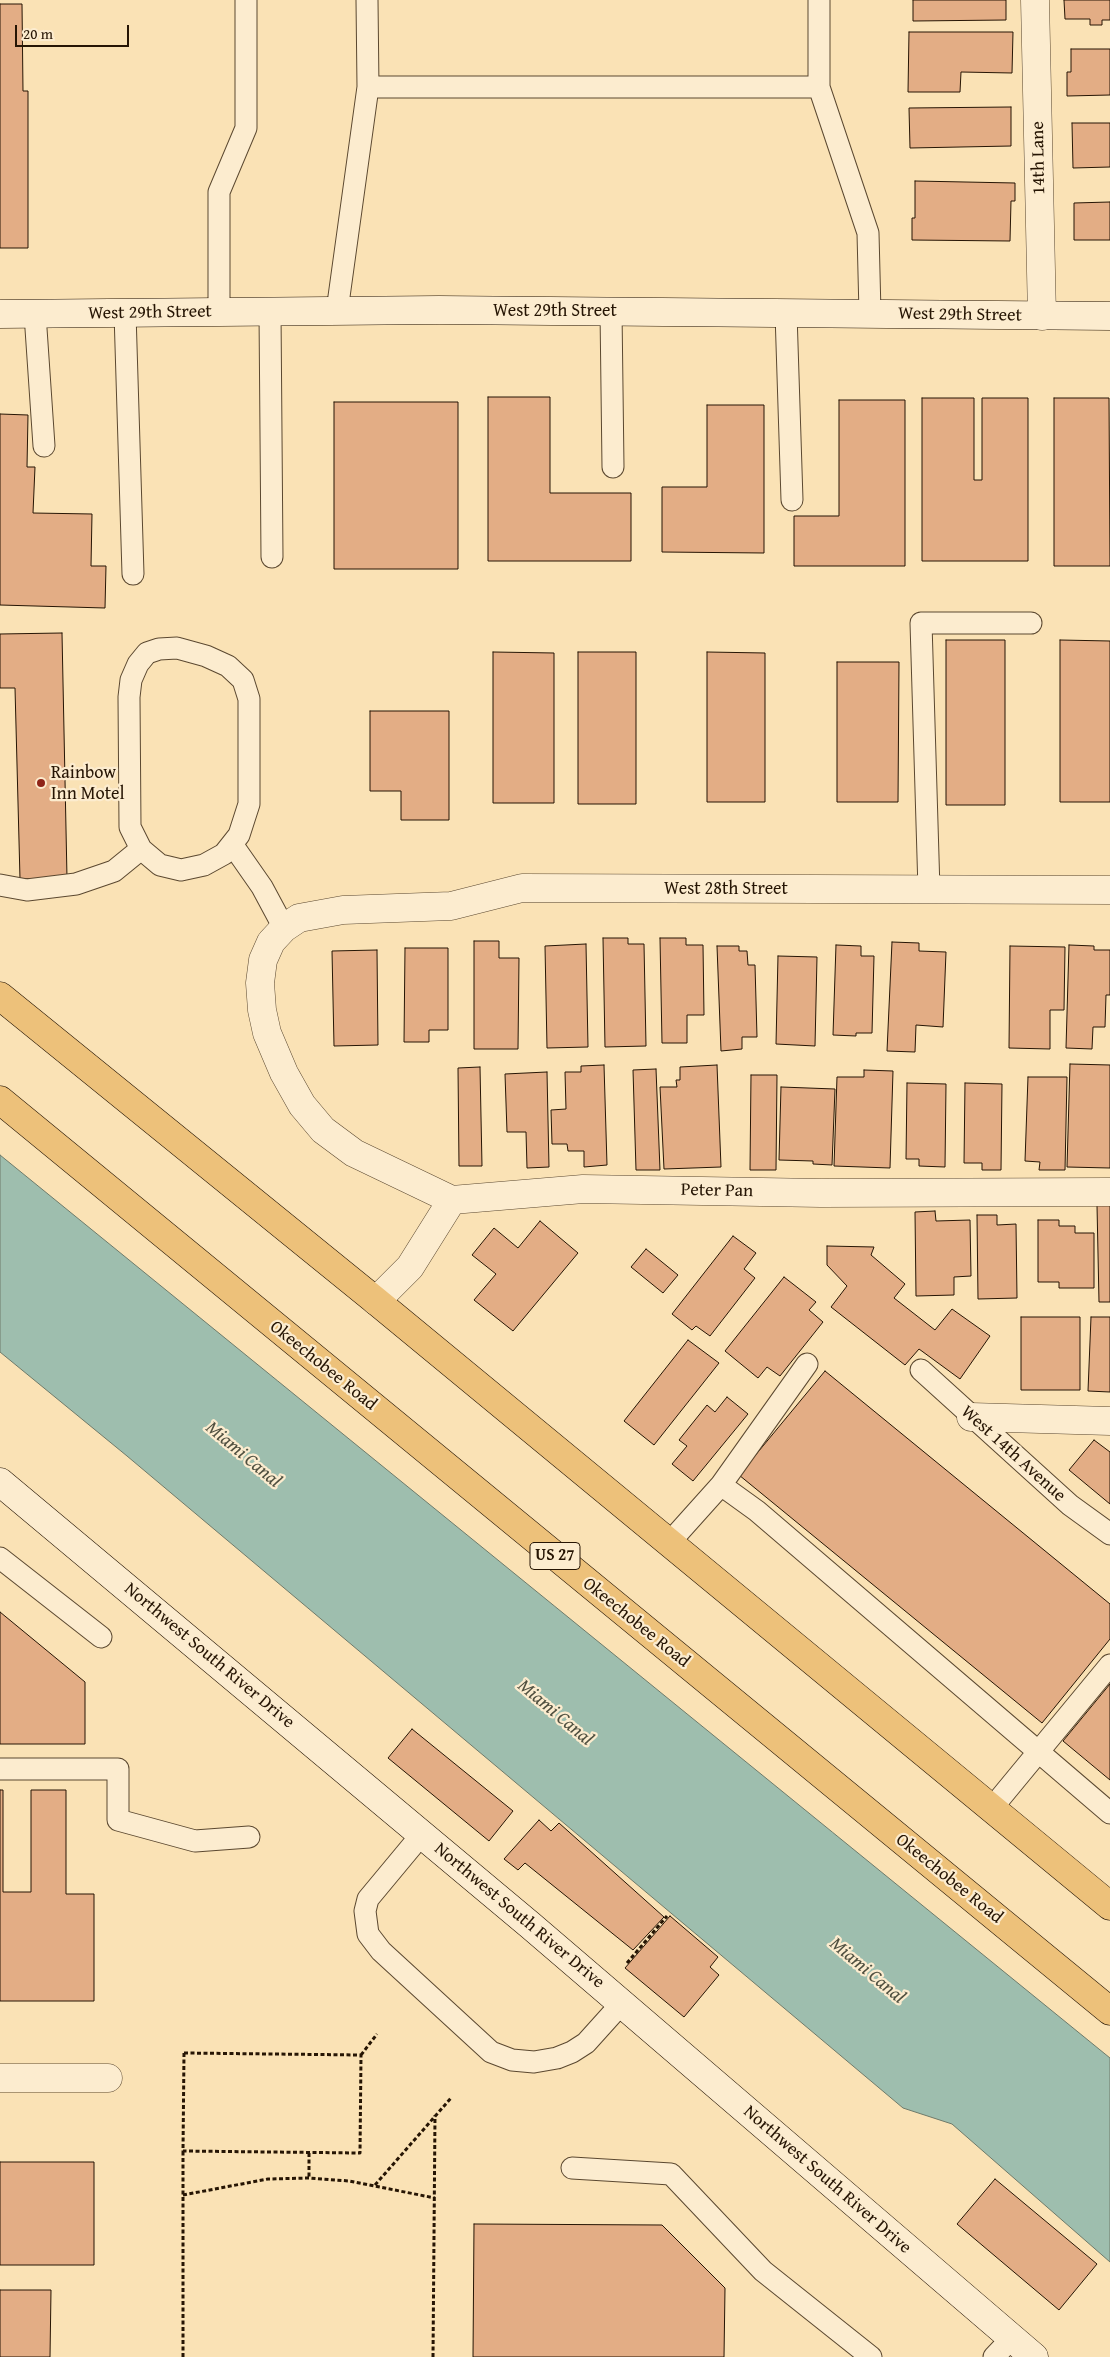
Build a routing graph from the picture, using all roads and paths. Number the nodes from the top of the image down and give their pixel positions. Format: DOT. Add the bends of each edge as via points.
graph roads {
  1 [pos="246,0"];
  2 [pos="367,0"];
  3 [pos="819,0"];
  4 [pos="1035,0"];
  5 [pos="368,87"];
  6 [pos="819,87"];
  7 [pos="337,311"];
  8 [pos="610,311"];
  9 [pos="218,312"];
  10 [pos="270,312"];
  11 [pos="786,313"];
  12 [pos="0,314"];
  13 [pos="35,314"];
  14 [pos="125,314"];
  15 [pos="870,314"];
  16 [pos="1042,316"];
  17 [pos="1110,316"];
  18 [pos="44,446"];
  19 [pos="613,467"];
  20 [pos="792,500"];
  21 [pos="272,557"];
  22 [pos="133,574"];
  23 [pos="1031,623"];
  24 [pos="232,844"];
  25 [pos="141,849"];
  26 [pos="0,885"];
  27 [pos="929,890"];
  28 [pos="1110,890"];
  29 [pos="284,928"];
  30 [pos="0,996"];
  31 [pos="0,1100"];
  32 [pos="1110,1192"];
  33 [pos="452,1200"];
  34 [pos="376,1301"];
  35 [pos="807,1364"];
  36 [pos="921,1370"];
  37 [pos="971,1417"];
  38 [pos="1110,1420"];
  39 [pos="0,1482"];
  40 [pos="721,1485"];
  41 [pos="1110,1534"];
  42 [pos="669,1543"];
  43 [pos="0,1558"];
  44 [pos="101,1637"];
  45 [pos="1110,1665"];
  46 [pos="1038,1752"];
  47 [pos="0,1769"];
  48 [pos="992,1808"];
  49 [pos="1110,1813"];
  50 [pos="422,1834"];
  51 [pos="249,1837"];
  52 [pos="1110,1906"];
  53 [pos="667,1916"];
  54 [pos="623,1968"];
  55 [pos="622,2003"];
  56 [pos="1110,2011"];
  57 [pos="377,2034"];
  58 [pos="361,2055"];
  59 [pos="0,2078"];
  60 [pos="108,2078"];
  61 [pos="451,2098"];
  62 [pos="435,2115"];
  63 [pos="183,2152"];
  64 [pos="308,2153"];
  65 [pos="572,2168"];
  66 [pos="308,2178"];
  67 [pos="375,2185"];
  68 [pos="183,2194"];
  69 [pos="435,2198"];
  70 [pos="1003,2348"];
  71 [pos="182,2357"];
  72 [pos="433,2357"];
  73 [pos="871,2357"];
  74 [pos="1034,2357"];
  1 -- 9 [label="lane" via="246,128 218,192"];
  2 -- 5 [label="lane"];
  3 -- 6 [label="lane"];
  4 -- 16 [label="street, 14th Lane"];
  5 -- 6 [label="lane"];
  5 -- 7 [label="lane"];
  6 -- 15 [label="lane" via="868,233"];
  7 -- 8 [label="street, West 29th Street"];
  7 -- 10 [label="street, West 29th Street"];
  8 -- 11 [label="street, West 29th Street"];
  8 -- 19 [label="lane"];
  9 -- 10 [label="street, West 29th Street"];
  9 -- 14 [label="street, West 29th Street"];
  10 -- 21 [label="lane"];
  11 -- 15 [label="street, West 29th Street"];
  11 -- 20 [label="lane"];
  12 -- 13 [label="street, West 29th Street"];
  13 -- 14 [label="street, West 29th Street"];
  13 -- 18 [label="lane"];
  14 -- 22 [label="lane"];
  15 -- 16 [label="street, West 29th Street"];
  16 -- 17 [label="street, West 29th Street"];
  23 -- 27 [label="lane" via="921,623"];
  24 -- 25 [label="lane" via="224,854 181,870 160,865"];
  24 -- 25 [label="lane" via="239,835 249,804 249,699 243,680 228,666 206,656 177,648 159,648 147,653 138,664 131,680 129,697 130,826"];
  24 -- 29 [label="lane" via="262,887"];
  25 -- 26 [label="lane" via="114,872 76,884 26,890"];
  27 -- 28 [label="street, West 28th Street"];
  27 -- 29 [label="street, West 28th Street" via="522,888 451,906 344,910 299,918"];
  29 -- 33 [label="street" via="271,942 263,960 260,983 262,1010 284,1073 302,1105 323,1130 354,1153"];
  30 -- 34 [label="highway"];
  31 -- 56 [label="highway, Okeechobee Road / US 27"];
  32 -- 33 [label="street, Peter Pan" via="821,1193 583,1189"];
  33 -- 34 [label="street" via="410,1267"];
  34 -- 42 [label="highway"];
  35 -- 40 [label="lane"];
  36 -- 37 [label="lane, West 14th Avenue"];
  37 -- 38 [label="street"];
  37 -- 41 [label="lane, West 14th Avenue" via="1070,1506"];
  39 -- 50 [label="street, Northwest South River Drive"];
  40 -- 42 [label="lane"];
  40 -- 46 [label="lane" via="757,1510"];
  42 -- 48 [label="highway"];
  43 -- 44 [label="lane"];
  45 -- 46 [label="lane"];
  46 -- 48 [label="lane"];
  46 -- 49 [label="lane"];
  47 -- 51 [label="lane" via="118,1769 118,1820 195,1840"];
  48 -- 52 [label="highway"];
  50 -- 55 [label="street, Northwest South River Drive"];
  50 -- 55 [label="lane" via="368,1899 365,1911 368,1934 381,1951 491,2052 512,2060 534,2062 557,2058 586,2042"];
  53 -- 54 [label="path"];
  55 -- 70 [label="street, Northwest South River Drive"];
  57 -- 58 [label="path"];
  58 -- 63 [label="path" via="184,2053"];
  58 -- 64 [label="path" via="360,2153"];
  59 -- 60 [label="street"];
  61 -- 62 [label="path"];
  62 -- 67 [label="path"];
  62 -- 69 [label="path"];
  63 -- 64 [label="path"];
  63 -- 68 [label="path"];
  64 -- 66 [label="path"];
  65 -- 73 [label="lane" via="671,2174 763,2271"];
  66 -- 67 [label="path"];
  66 -- 68 [label="path" via="268,2179"];
  67 -- 69 [label="path"];
  68 -- 71 [label="path"];
  69 -- 72 [label="path"];
  70 -- 74 [label="street, Northwest South River Drive"];
}
